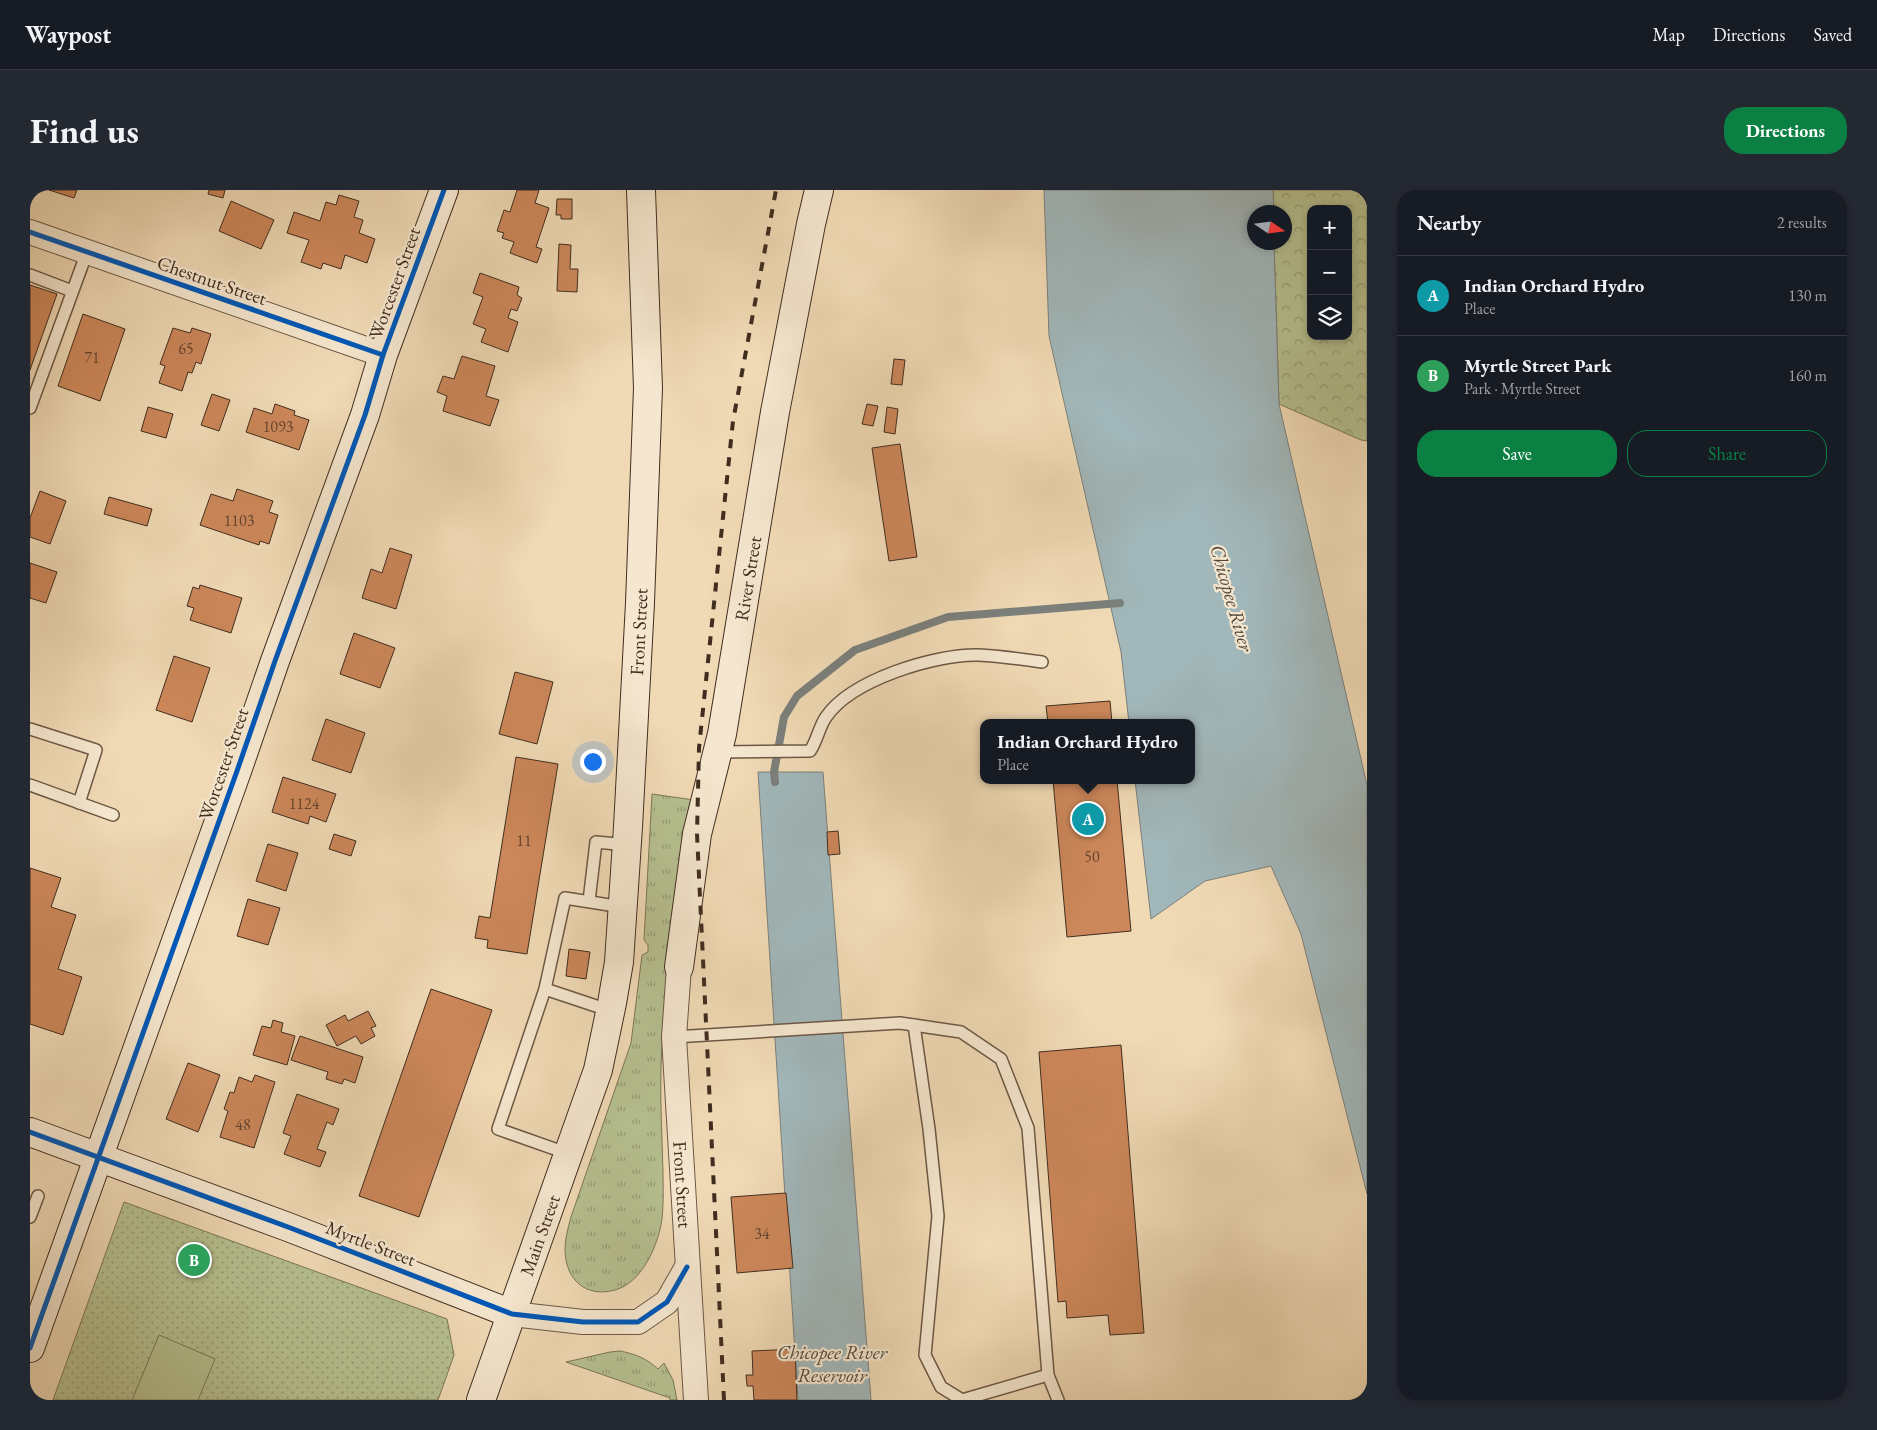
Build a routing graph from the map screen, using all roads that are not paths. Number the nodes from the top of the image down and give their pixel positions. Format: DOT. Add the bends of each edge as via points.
graph roads {
  1 [pos="444,190"];
  2 [pos="641,190"];
  3 [pos="819,190"];
  4 [pos="30,232"];
  5 [pos="87,252"];
  6 [pos="30,275"];
  7 [pos="72,291"];
  8 [pos="384,355"];
  9 [pos="30,408"];
  10 [pos="1042,662"];
  11 [pos="30,729"];
  12 [pos="718,752"];
  13 [pos="30,785"];
  14 [pos="79,803"];
  15 [pos="113,815"];
  16 [pos="627,845"];
  17 [pos="589,901"];
  18 [pos="622,906"];
  19 [pos="679,967"];
  20 [pos="545,989"];
  21 [pos="610,1011"];
  22 [pos="914,1025"];
  23 [pos="674,1037"];
  24 [pos="598,1070"];
  25 [pos="30,1132"];
  26 [pos="569,1154"];
  27 [pos="99,1157"];
  28 [pos="38,1196"];
  29 [pos="30,1217"];
  30 [pos="687,1268"];
  31 [pos="512,1314"];
  32 [pos="30,1348"];
  33 [pos="1048,1375"];
  34 [pos="481,1400"];
  35 [pos="696,1400"];
  36 [pos="961,1400"];
  37 [pos="1058,1400"];
  1 -- 8 [label="main road, Worcester Street"];
  2 -- 16 [label="main road, Front Street" via="648,388"];
  3 -- 12 [label="main road, River Street" via="775,412"];
  4 -- 5 [label="street, Chestnut Street"];
  5 -- 7 [label="lane"];
  5 -- 8 [label="street, Chestnut Street"];
  6 -- 7 [label="lane"];
  7 -- 9 [label="lane"];
  8 -- 27 [label="main road, Worcester Street"];
  10 -- 12 [label="lane" via="976,655 933,661 880,677 846,696 826,717 810,751"];
  11 -- 14 [label="lane" via="96,750"];
  12 -- 19 [label="main road, River Street" via="697,834"];
  13 -- 14 [label="lane"];
  14 -- 15 [label="lane"];
  16 -- 17 [label="lane" via="596,842"];
  16 -- 18 [label="main road, Front Street"];
  17 -- 18 [label="lane"];
  17 -- 20 [label="lane" via="565,898"];
  18 -- 21 [label="main road, Front Street" via="619,962"];
  19 -- 23 [label="street, Front Street"];
  20 -- 21 [label="lane"];
  20 -- 26 [label="lane" via="498,1129"];
  21 -- 24 [label="main road, Front Street"];
  22 -- 23 [label="lane" via="852,1024"];
  22 -- 33 [label="lane" via="961,1032 1001,1059 1028,1128"];
  22 -- 36 [label="lane" via="938,1216 925,1355 941,1387"];
  23 -- 30 [label="street, Front Street"];
  24 -- 26 [label="main road, Main Street"];
  25 -- 27 [label="main road, Myrtle Street"];
  26 -- 31 [label="main road, Main Street"];
  27 -- 31 [label="main road, Myrtle Street"];
  27 -- 32 [label="main road, Worcester Street"];
  28 -- 29 [label="lane"];
  30 -- 31 [label="street, Myrtle Street" via="667,1302 638,1322 583,1322"];
  30 -- 35 [label="street, Front Street"];
  31 -- 34 [label="main road, Main Street"];
  33 -- 36 [label="lane"];
  33 -- 37 [label="lane"];
}
